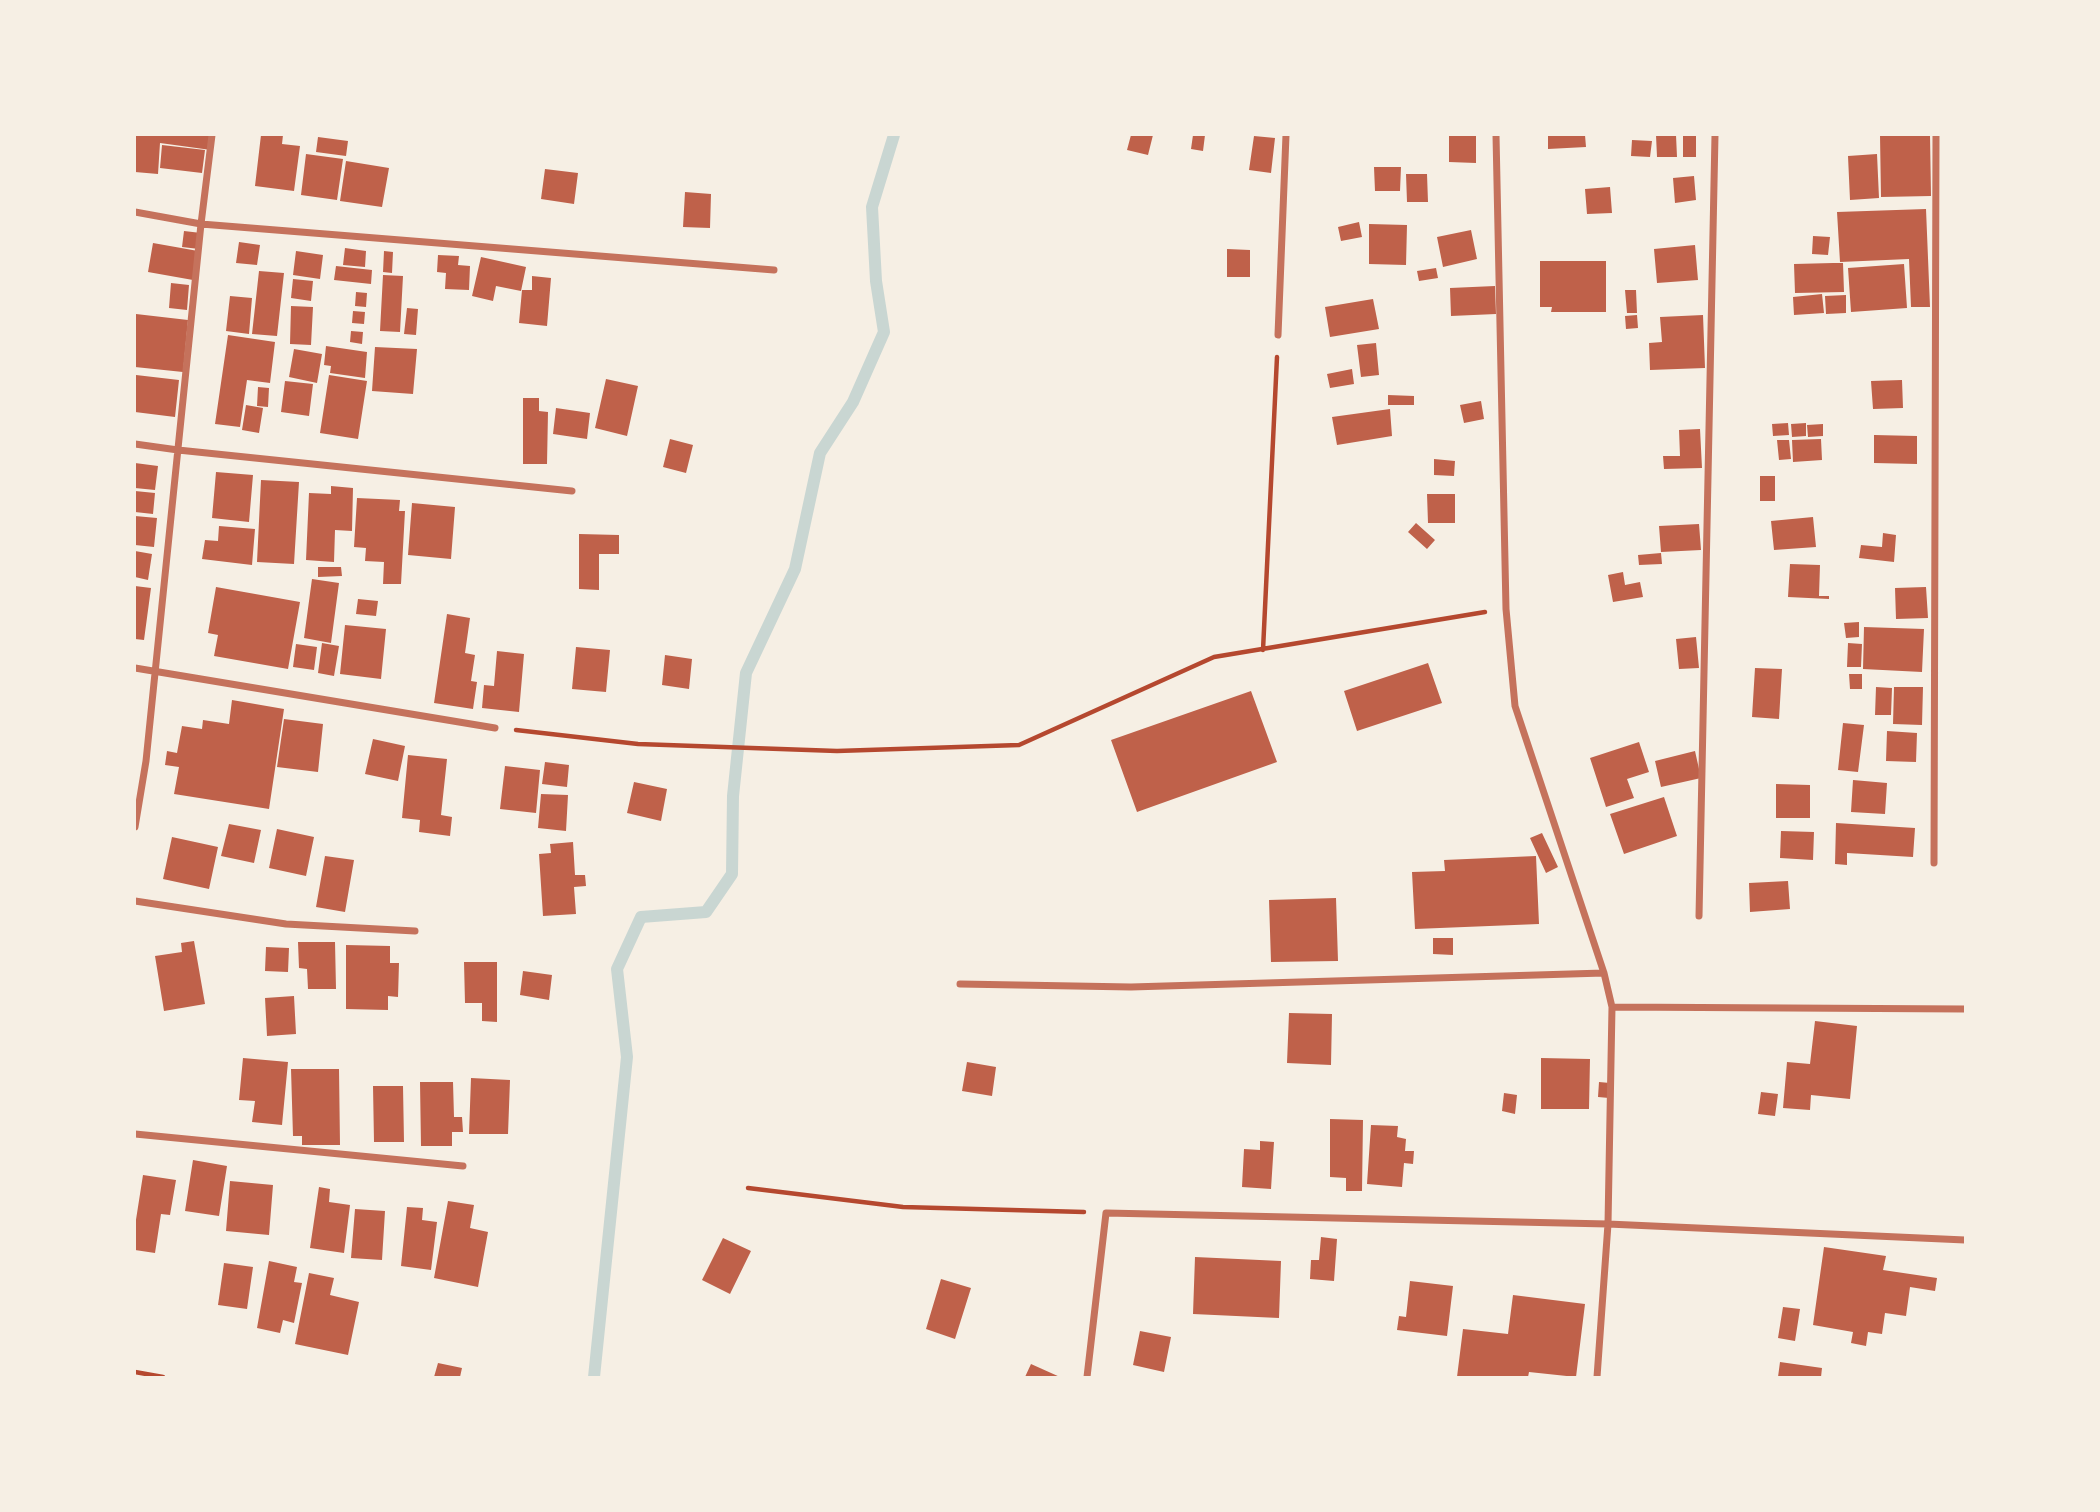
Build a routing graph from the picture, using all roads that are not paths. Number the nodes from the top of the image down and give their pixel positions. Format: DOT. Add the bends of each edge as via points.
graph roads {
  1 [pos="212,135"];
  2 [pos="1286,135"];
  3 [pos="1496,135"];
  4 [pos="1715,135"];
  5 [pos="1936,135"];
  6 [pos="135,212"];
  7 [pos="201,224"];
  8 [pos="774,270"];
  9 [pos="1278,335"];
  10 [pos="135,444"];
  11 [pos="178,450"];
  12 [pos="572,491"];
  13 [pos="135,668"];
  14 [pos="156,670"];
  15 [pos="495,727"];
  16 [pos="135,827"];
  17 [pos="1934,863"];
  18 [pos="135,901"];
  19 [pos="1699,916"];
  20 [pos="415,931"];
  21 [pos="1604,973"];
  22 [pos="960,984"];
  23 [pos="1612,1007"];
  24 [pos="1965,1009"];
  25 [pos="135,1134"];
  26 [pos="463,1166"];
  27 [pos="1608,1224"];
  28 [pos="1965,1240"];
  29 [pos="1087,1377"];
  30 [pos="1597,1377"];
  1 -- 7 [label="street"];
  2 -- 9 [label="street"];
  3 -- 21 [label="street" via="1506,609 1515,706"];
  4 -- 19 [label="street"];
  5 -- 17 [label="street"];
  6 -- 7 [label="street"];
  7 -- 8 [label="street"];
  7 -- 11 [label="street"];
  10 -- 11 [label="street"];
  11 -- 12 [label="street"];
  11 -- 14 [label="street"];
  13 -- 14 [label="street"];
  14 -- 15 [label="street"];
  14 -- 16 [label="street"];
  18 -- 20 [label="street" via="286,924"];
  21 -- 22 [label="street" via="1131,986"];
  21 -- 23 [label="street"];
  23 -- 24 [label="street"];
  23 -- 27 [label="street"];
  25 -- 26 [label="street"];
  27 -- 28 [label="street"];
  27 -- 29 [label="street" via="1106,1213"];
  27 -- 30 [label="street"];
}
